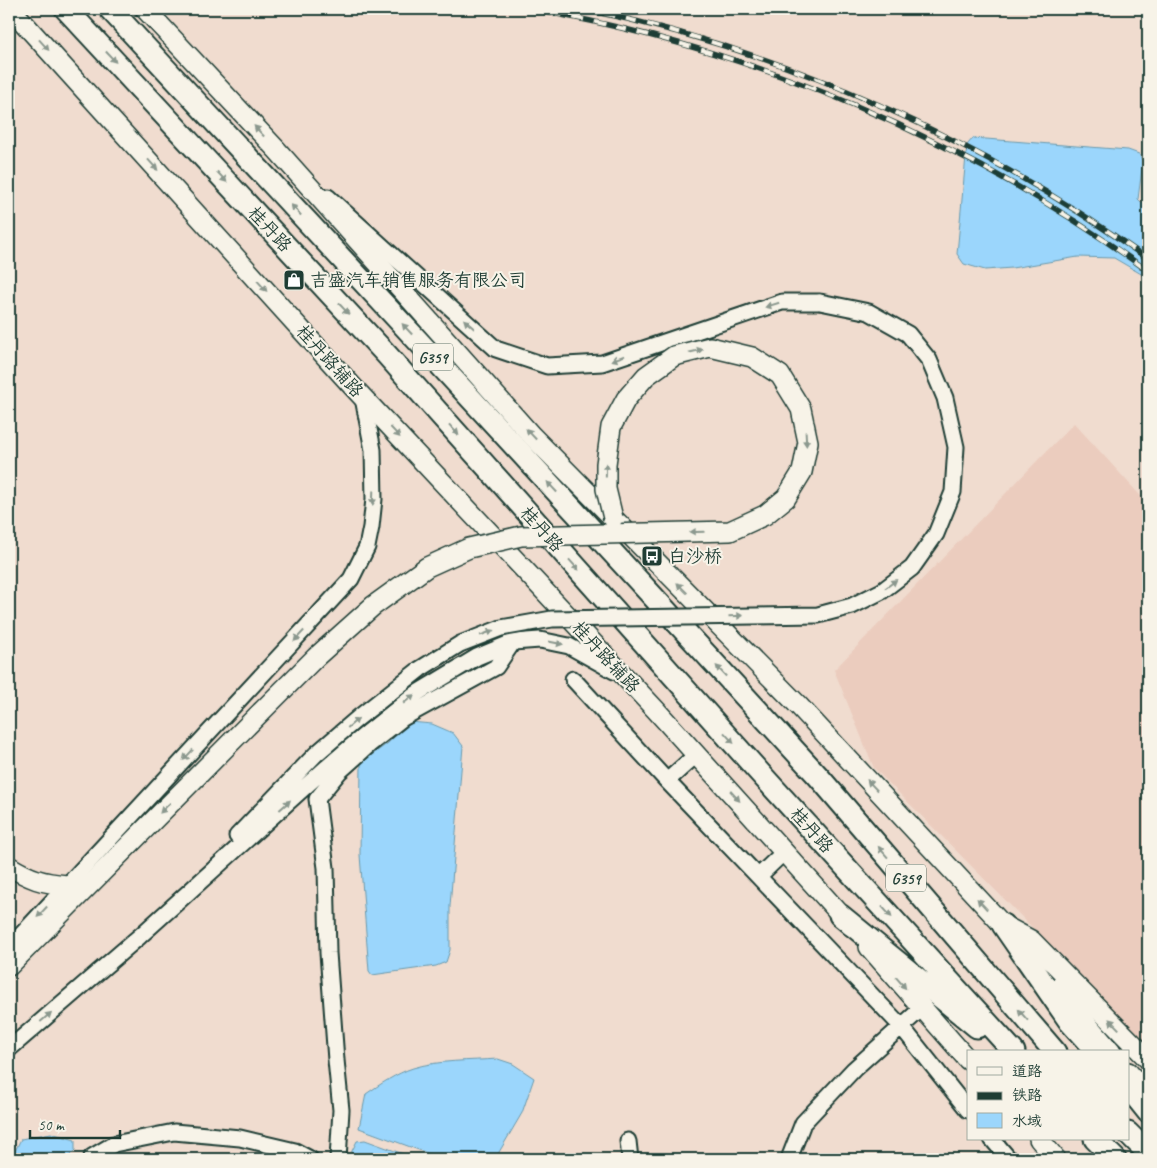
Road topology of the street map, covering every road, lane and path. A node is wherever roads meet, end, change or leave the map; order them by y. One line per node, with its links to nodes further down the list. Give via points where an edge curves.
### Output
1 (11, 9): 6 (main road, 桂丹路辅路, one-way to 6)
2 (66, 9): 26 (highway, 桂丹路 / G359, one-way to 26, via 387,355)
3 (110, 9): 27 (highway, 桂丹路 / G359, one-way to 3, via 818,776)
4 (145, 9): 5 (main road, one-way to 4)
5 (276, 149): 7 (main road, one-way to 5, via 532,436); 19 (street, one-way to 5, bridge, via 316,754 420,669 460,644 501,628 552,619 818,615 852,606 875,595 912,568 936,534 953,492 956,447 944,398 929,360 908,334 869,312 820,302 782,302 602,363 547,366 496,349)
6 (363, 398): 9 (main road, 桂丹路辅路, one-way to 9); 16 (street, one-way to 16, via 373,450 374,499 367,546 351,579)
7 (613, 518): 18 (main road, one-way to 7, via 778,685); 21 (main road, one-way to 21, bridge, via 606,489 611,427 626,399 646,376 674,356 710,347 752,357 780,375 801,409 808,442 802,472 786,498 765,515 730,531 521,536 469,548 427,567 373,606 316,657)
8 (513, 642): 9 (street, one-way to 9, via 540,640 569,646); 19 (street, one-way to 8, via 346,749 414,695 477,657); 45 (street, via 496,667 403,718 369,745 339,772 317,799 326,868 328,953 341,1110)
9 (624, 676): 11 (main road, 桂丹路辅路)
10 (573, 679): 12 (street)
11 (696, 754): 12 (street); 13 (main road, 桂丹路辅路, one-way to 13)
12 (667, 781): 15 (street)
13 (785, 851): 15 (street); 17 (main road, 桂丹路辅路)
14 (9, 866): 16 (main road, via 45,884)
15 (759, 876): 23 (street)
16 (67, 885): 20 (street, one-way to 20)
17 (840, 914): 22 (main road, 桂丹路辅路, one-way to 22); 25 (highway)
18 (1002, 925): 28 (highway, via 1070,1022); 29 (main road); 31 (main road, one-way to 18, via 1031,940)
19 (140, 936): 24 (street, one-way to 19)
20 (9, 948)
21 (9, 966)
22 (922, 1008): 23 (street); 30 (main road, 桂丹路辅路)
23 (901, 1026): 35 (street); 47 (street, via 802,1123)
24 (9, 1048)
25 (1004, 1050)
26 (1012, 1050)
27 (1053, 1050)
28 (1095, 1050)
29 (1109, 1050)
30 (967, 1059)
31 (1148, 1059)
32 (1130, 1074): 34 (main road)
33 (1130, 1090): 36 (highway)
34 (1148, 1095)
35 (967, 1109)
36 (1148, 1112)
37 (1130, 1135): 42 (highway)
38 (993, 1140): 48 (street)
39 (1040, 1140): 49 (main road)
40 (1096, 1140): 50 (highway)
41 (628, 1141): 46 (street)
42 (1148, 1154)
43 (92, 1159): 44 (street, via 114,1144 174,1132 240,1138 295,1151)
44 (310, 1159)
45 (338, 1159)
46 (630, 1159)
47 (789, 1159)
48 (1009, 1159)
49 (1056, 1159)
50 (1115, 1159)

